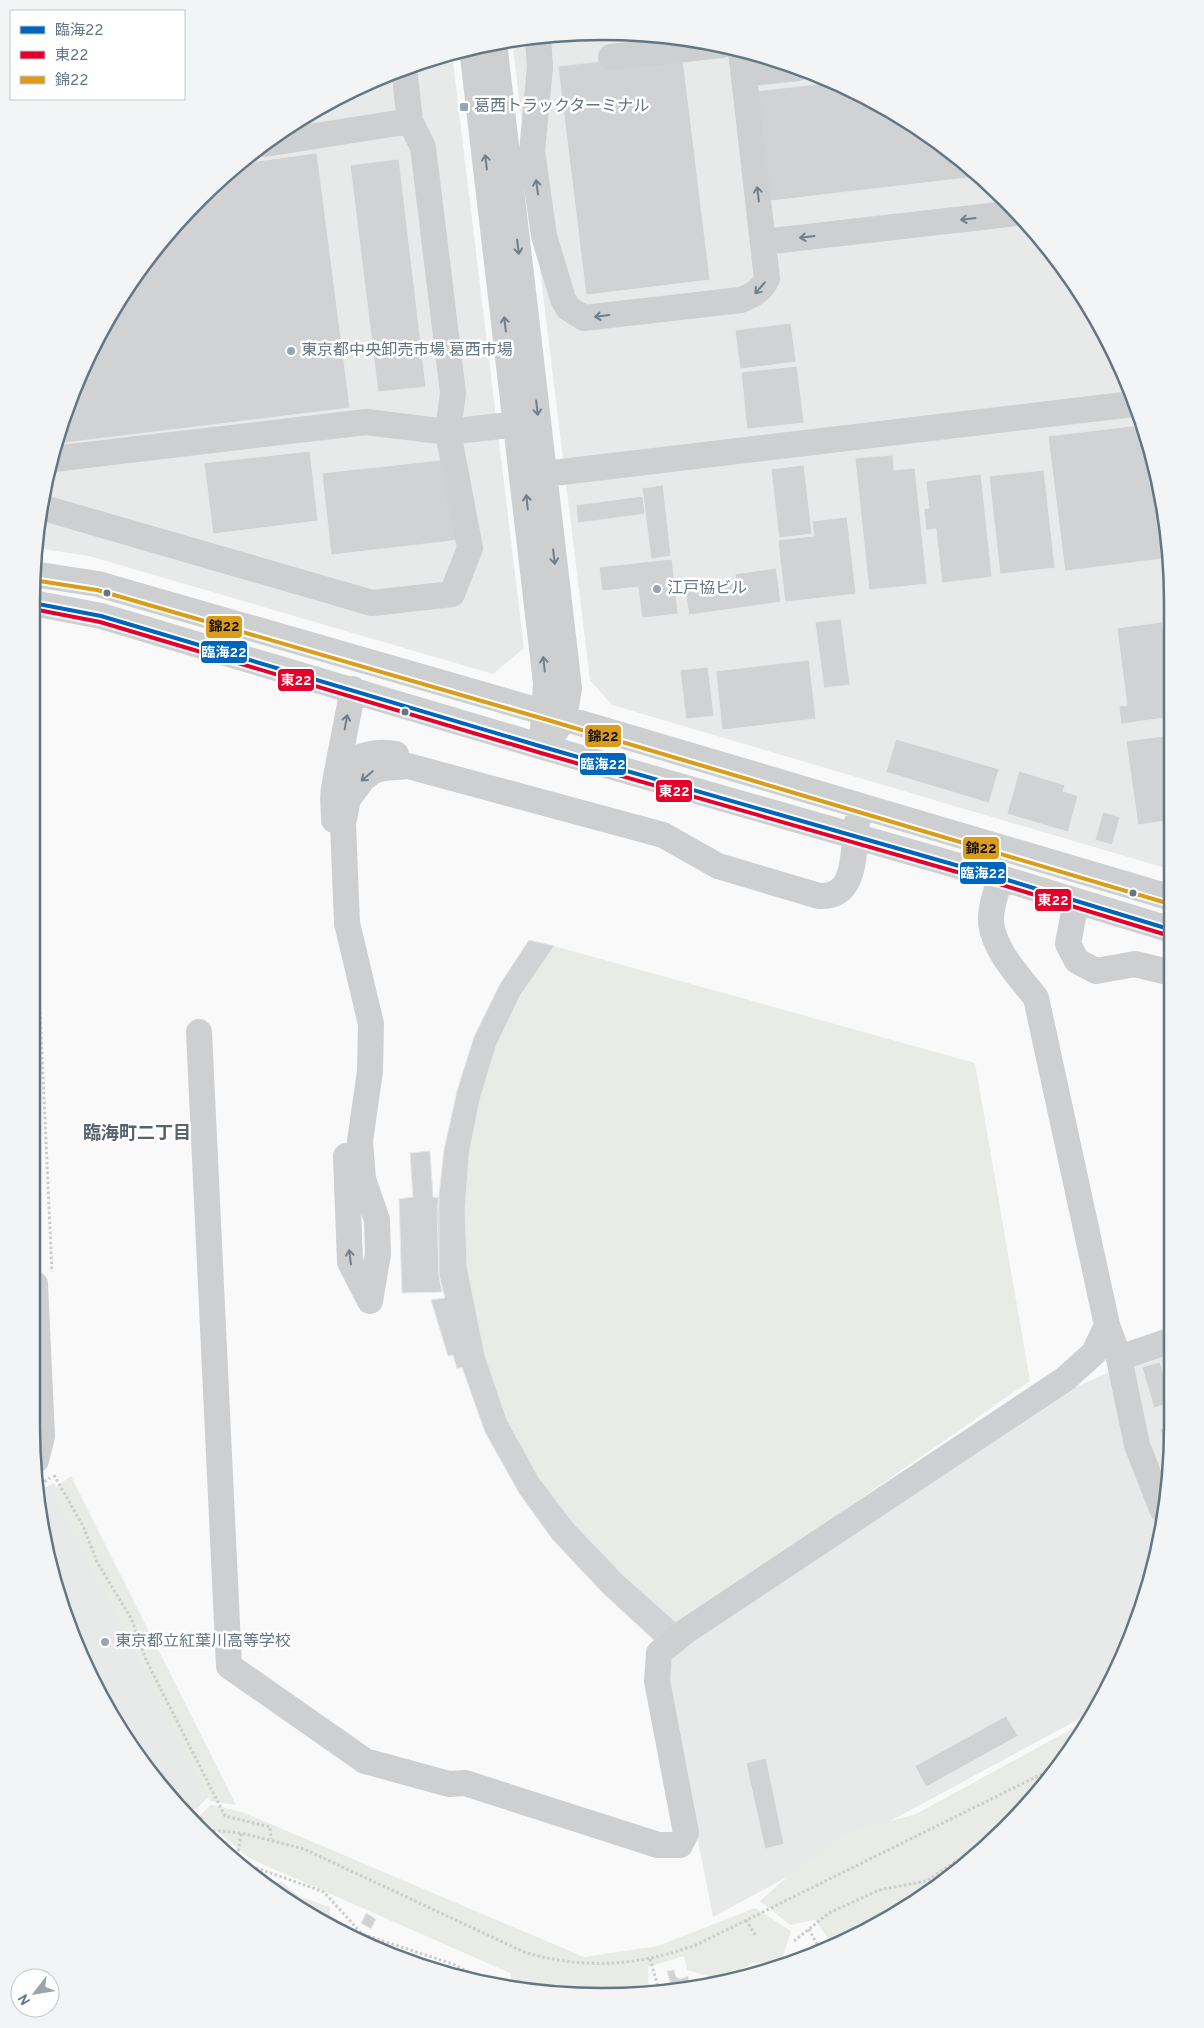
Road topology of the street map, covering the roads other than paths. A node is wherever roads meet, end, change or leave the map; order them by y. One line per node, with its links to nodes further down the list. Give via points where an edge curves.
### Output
1 (538, 44): 12 (street, one-way to 1, via 767,279 754,295 741,300 584,318 568,308 544,236 532,150 540,68)
2 (694, 48): 5 (street)
3 (495, 51): 17 (street, one-way to 17)
4 (473, 55): 14 (street, one-way to 4)
5 (611, 57)
6 (743, 63): 7 (street); 12 (street, one-way to 6)
7 (767, 65)
8 (405, 76): 9 (street)
9 (410, 120): 10 (street); 15 (street, via 423,147 453,393)
10 (281, 141)
11 (1008, 214): 12 (street, one-way to 12)
12 (764, 242)
13 (1128, 405): 17 (street)
14 (518, 424): 15 (street); 17 (street)
15 (448, 432): 16 (street, via 366,422); 18 (street, via 470,548 452,594 372,603)
16 (59, 458)
17 (534, 476): 22 (street, via 546,683)
18 (48, 509)
19 (41, 575): 22 (street, via 98,584)
20 (40, 604): 21 (street, via 101,616)
21 (353, 689): 23 (street); 24 (street, one-way to 21)
22 (554, 716): 23 (street); 25 (street)
23 (543, 747): 26 (street)
24 (334, 787): 26 (street, via 338,776 351,761 372,753 386,752 662,825 740,858 823,884 836,881); 26 (street, one-way to 24, via 855,857 845,885 833,895 819,896 718,866 663,834 408,766 373,771 363,779 348,799 343,824 347,923 371,1024 370,1071 360,1141 363,1179 377,1220 378,1254 370,1301 350,1262 346,1147 357,1077 358,1041 355,998 337,923)
25 (860, 806): 26 (street); 28 (street)
26 (854, 838): 27 (street)
27 (1001, 878): 29 (street); 34 (street, via 991,923 1003,956 1036,998)
28 (1164, 896)
29 (1076, 901): 30 (street); 31 (street, via 1068,944 1077,961 1096,971 1135,964)
30 (1164, 928)
31 (1164, 971)
32 (199, 1032): 34 (street, via 229,1666 365,1761 449,1784 465,1783 658,1845 680,1845 686,1833 657,1681 659,1653 686,1631 1065,1379 1094,1353)
33 (44, 1281): 37 (street, via 42,1436)
34 (1107, 1325): 36 (street)
35 (1164, 1343): 36 (street)
36 (1118, 1358): 38 (street, via 1137,1445)
37 (49, 1467)
38 (1159, 1501)

